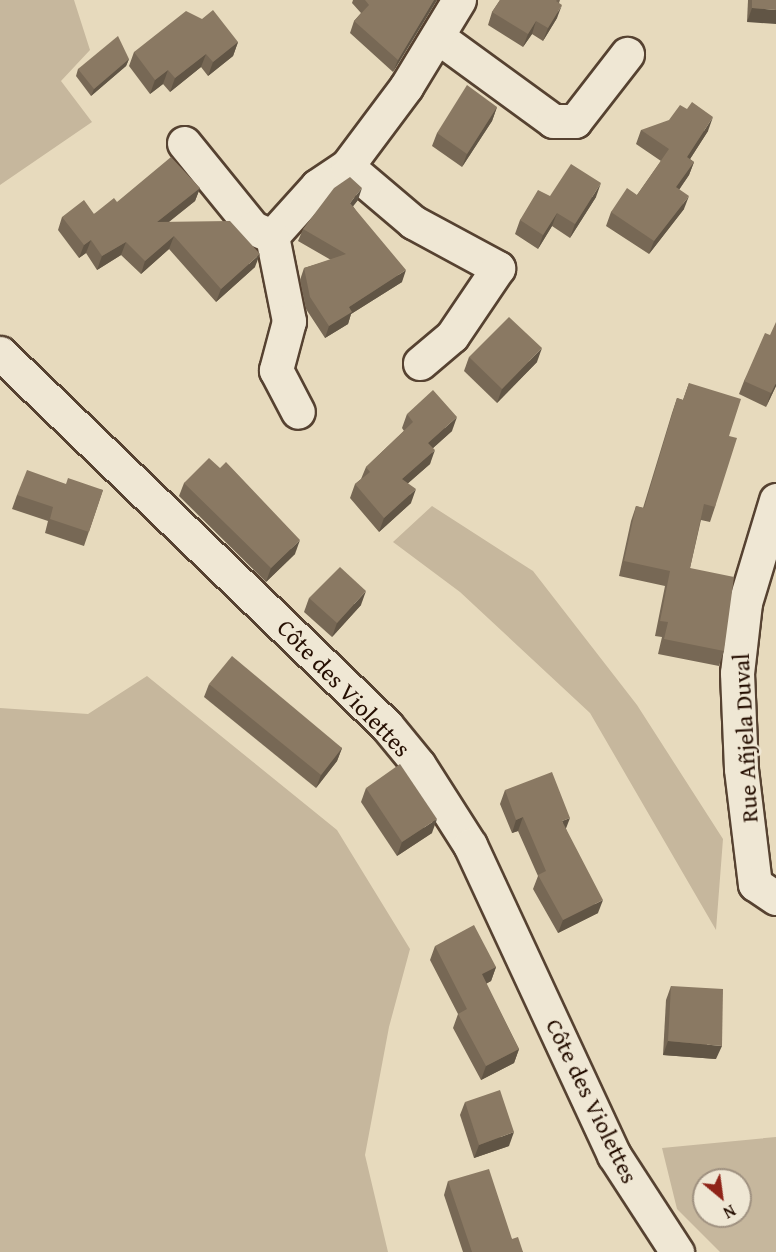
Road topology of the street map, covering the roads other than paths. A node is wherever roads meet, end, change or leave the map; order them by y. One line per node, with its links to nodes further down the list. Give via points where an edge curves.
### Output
1 (459, 0): 2 (street)
2 (438, 37): 3 (street, via 553,121 574,121); 5 (street)
3 (627, 54)
4 (184, 143): 6 (street, via 253,228)
5 (347, 166): 6 (street, via 316,186); 8 (street, via 413,222 498,268 452,336)
6 (272, 236): 9 (street, via 289,321 276,370)
7 (0, 353): 12 (street, Côte des Violettes, via 387,726 419,765 470,845 614,1155)
8 (420, 363)
9 (298, 412)
10 (776, 500): 11 (street, Rue Añjela Duval, via 745,603 737,673 741,769 755,884)
11 (776, 898)
12 (677, 1252)

